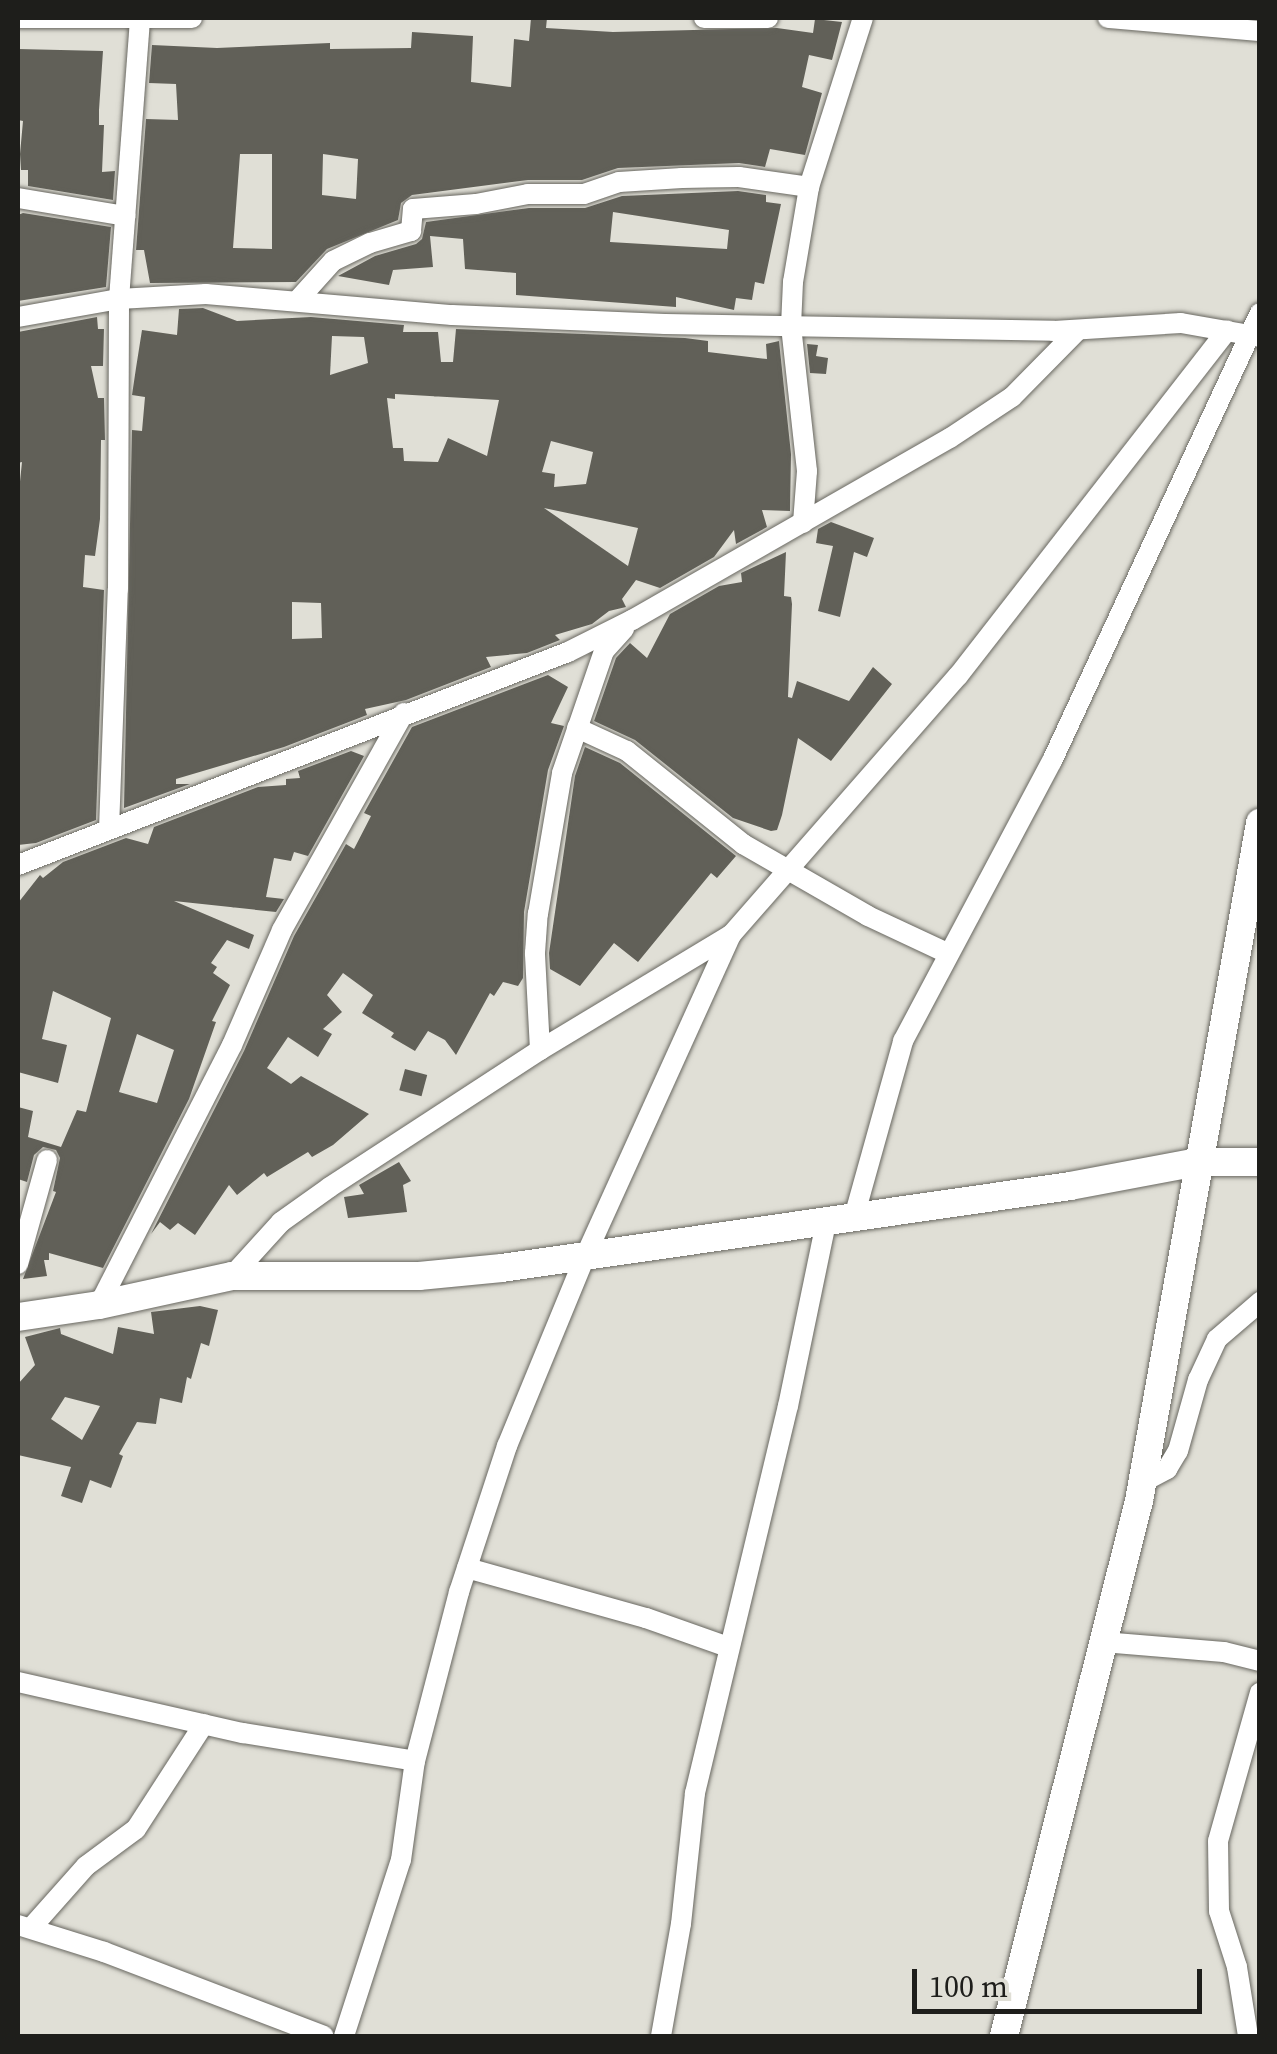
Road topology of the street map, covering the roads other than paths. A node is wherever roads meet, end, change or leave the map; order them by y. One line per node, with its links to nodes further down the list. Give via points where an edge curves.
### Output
1 (18, 18): 2 (street)
2 (104, 18): 3 (street)
3 (140, 18): 4 (street); 12 (street)
4 (192, 18)
5 (704, 18): 6 (street)
6 (768, 18)
7 (863, 18): 10 (street)
8 (1108, 18): 9 (street)
9 (1260, 31)
10 (809, 187): 14 (street, via 739,177 682,178 619,182 584,194 413,208 411,231 333,261); 17 (street)
11 (18, 198): 12 (street)
12 (126, 216): 13 (street)
13 (119, 299): 14 (street, via 206,294); 16 (street); 26 (street)
14 (297, 300): 17 (street, via 472,316)
15 (1260, 312): 20 (street)
16 (18, 318)
17 (791, 326): 18 (street); 21 (street, via 807,471)
18 (1078, 330): 19 (street, via 1182,324); 21 (street, via 1012,397)
19 (1227, 330): 20 (street); 28 (street, via 970,661)
20 (1255, 336): 30 (street, via 1052,761)
21 (803, 523): 22 (street)
22 (632, 620): 23 (street, via 568,652); 24 (street, via 604,651)
23 (404, 713): 26 (street); 41 (street, via 290,913 232,1045)
24 (577, 728): 28 (street, via 627,751); 31 (street, via 562,773 538,914)
25 (1260, 823): 33 (street)
26 (109, 829): 27 (street)
27 (18, 865)
28 (784, 868): 29 (street); 30 (street)
29 (731, 934): 31 (street); 37 (street)
30 (948, 953): 35 (street, via 903,1041)
31 (540, 1050): 39 (street, via 281,1222)
32 (47, 1160): 38 (street)
33 (1198, 1162): 34 (street); 35 (street); 43 (street)
34 (1260, 1162)
35 (854, 1218): 36 (street)
36 (826, 1222): 37 (street); 46 (street)
37 (584, 1258): 39 (street, via 418,1276); 44 (street)
38 (18, 1264)
39 (232, 1276): 41 (street)
40 (1260, 1302): 43 (street, via 1217,1339 1178,1452 1167,1469)
41 (99, 1305): 42 (street)
42 (18, 1316)
43 (1141, 1483): 45 (street)
44 (467, 1568): 46 (street); 51 (street)
45 (1103, 1642): 47 (street); 56 (street)
46 (728, 1647): 55 (street, via 695,1793)
47 (1260, 1660)
48 (18, 1682): 50 (street)
49 (1260, 1693): 57 (street, via 1218,1841 1218,1911 1237,1966)
50 (204, 1724): 51 (street); 52 (street, via 136,1829)
51 (415, 1760): 54 (street, via 401,1860)
52 (24, 1926): 53 (street)
53 (324, 2036)
54 (344, 2036)
55 (662, 2036)
56 (1004, 2036)
57 (1248, 2036)

